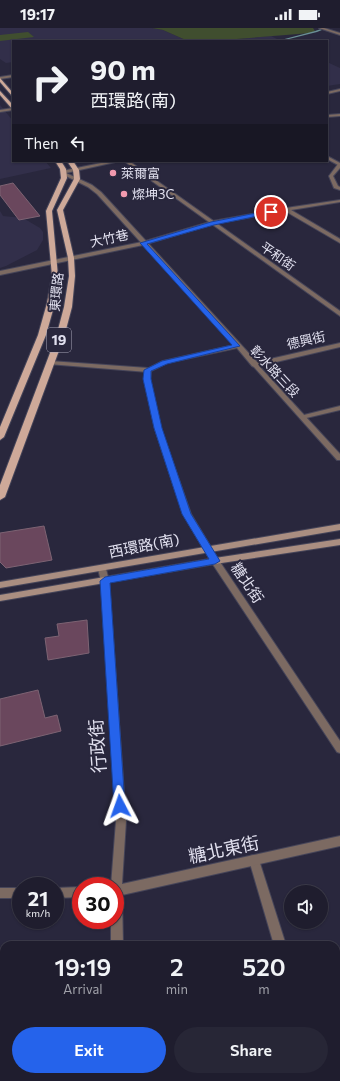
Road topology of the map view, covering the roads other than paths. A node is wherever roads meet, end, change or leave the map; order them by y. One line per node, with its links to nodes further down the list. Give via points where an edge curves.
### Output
1 (321, 28): 2 (street)
2 (340, 34)
3 (12, 76): 4 (street)
4 (0, 79): 8 (main road)
5 (340, 90): 7 (street)
6 (0, 92): 9 (main road)
7 (328, 93)
8 (12, 95)
9 (12, 107)
10 (12, 108): 11 (street)
11 (0, 111)
12 (340, 115): 13 (street)
13 (328, 116)
14 (328, 158): 19 (street)
15 (58, 162): 21 (main road)
16 (71, 162): 20 (main road)
17 (113, 162): 20 (street)
18 (127, 162): 26 (street, 平和街)
19 (340, 165): 23 (street, via 331,176 336,187)
20 (76, 169): 21 (street); 22 (main road)
21 (64, 173): 22 (street, 彰水路三段); 30 (main road, 東環路 / 19, via 48,211)
22 (77, 178): 28 (street, 彰水路三段, via 99,193); 29 (main road, 東環路 / 19, via 60,210)
23 (340, 189)
24 (340, 201): 25 (street, 大竹巷)
25 (286, 209): 26 (street, 大竹巷); 27 (street)
26 (213, 223): 28 (street, 大竹巷); 33 (street, 平和街)
27 (340, 241)
28 (143, 243): 29 (street, 大竹巷); 36 (street, 彰水路三段)
29 (71, 258): 30 (street, 大竹巷); 37 (main road, 東環路 / 19, via 72,276 68,307)
30 (53, 263): 31 (street, 大竹巷); 42 (main road, 東環路 / 19, via 55,276 51,303 42,335)
31 (0, 273)
32 (340, 307): 33 (street)
33 (333, 309): 34 (street, 平和街)
34 (340, 314)
35 (340, 345): 38 (street, 德興街)
36 (237, 346): 38 (street, 彰水路三段); 39 (street, via 165,362)
37 (50, 363): 39 (street); 44 (main road, 東環路 / 19)
38 (254, 365): 41 (street, 彰水路三段)
39 (148, 370): 47 (street, 糖北街, via 147,379 160,436 187,514)
40 (340, 408): 41 (street)
41 (302, 417): 43 (street, 彰水路三段)
42 (0, 437)
43 (340, 458)
44 (0, 497)
45 (340, 527): 47 (main road, 西環路(南))
46 (340, 542): 48 (main road, 西環路(南))
47 (208, 548): 48 (street, 糖北街); 49 (main road, 西環路(南))
48 (215, 561): 50 (main road, 西環路(南)); 53 (street, 糖北街)
49 (102, 569): 50 (street, 行政街); 51 (main road, 西環路(南))
50 (105, 581): 52 (main road, 西環路(南)); 56 (street, 行政街, via 121,821)
51 (0, 585)
52 (0, 598)
53 (340, 749)
54 (340, 841): 55 (street, 糖北東街)
55 (254, 860): 57 (street, 糖北東街); 62 (street)
56 (117, 877)
57 (124, 889)
58 (0, 893): 59 (street)
59 (12, 893)
60 (117, 929): 61 (street, 行政街)
61 (117, 941)
62 (279, 941)

